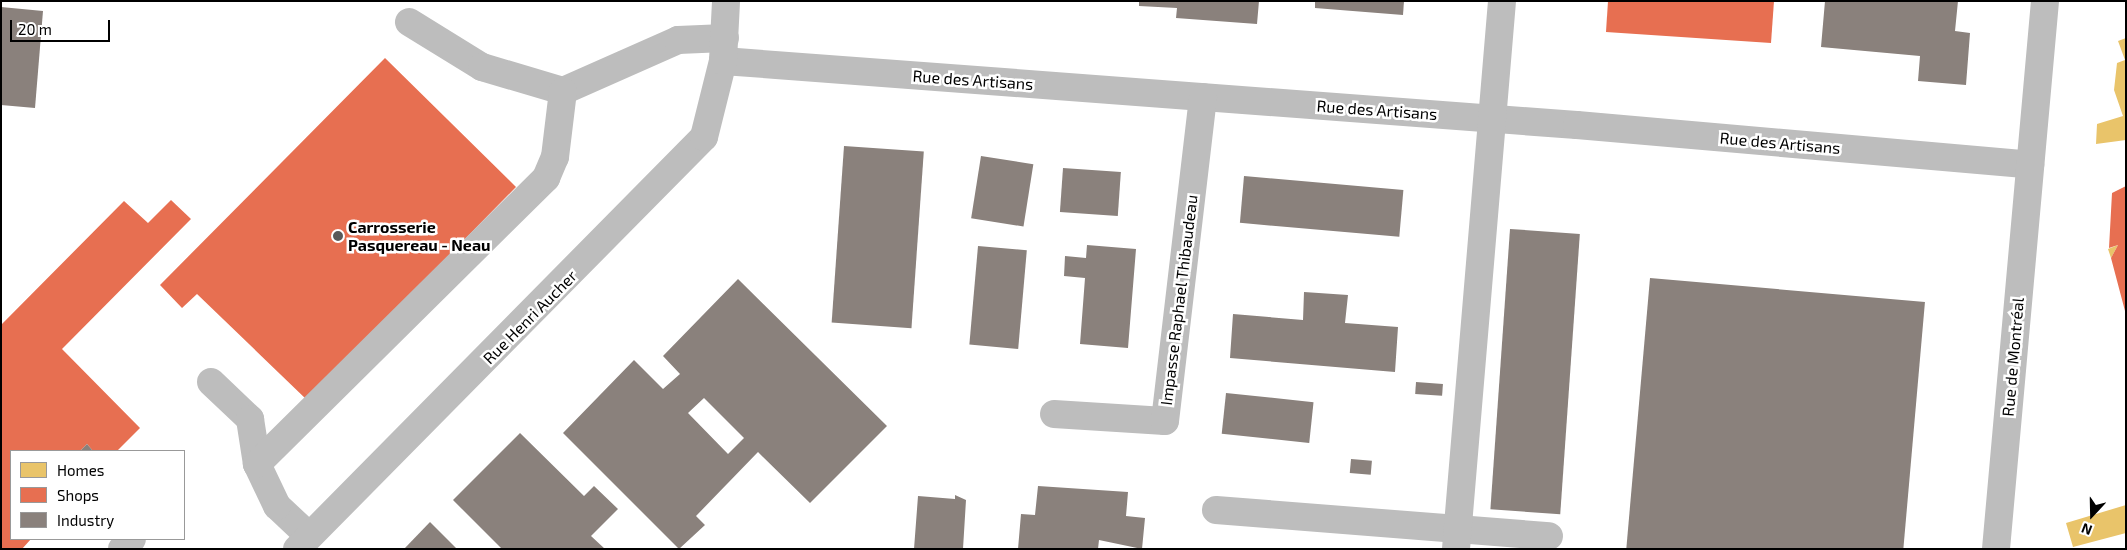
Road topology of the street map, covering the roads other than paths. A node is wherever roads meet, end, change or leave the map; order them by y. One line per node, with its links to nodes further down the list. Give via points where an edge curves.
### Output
1 (726, 1): 5 (street, Rue Henri Aucher)
2 (1502, 1): 8 (street)
3 (2045, 1): 9 (street, Rue de Montréal)
4 (410, 22): 6 (street, via 482,67)
5 (724, 50): 6 (street, Rue des Artisans, via 678,40); 7 (street, Rue des Artisans); 17 (street, Rue Henri Aucher, via 704,137)
6 (563, 91): 12 (street, via 555,157 546,178)
7 (1203, 97): 8 (street, Rue des Artisans); 11 (street, Impasse Raphael Thibaudeau, via 1166,421)
8 (1492, 119): 9 (street, Rue des Artisans); 15 (street)
9 (2030, 165): 19 (street, Rue de Montréal)
10 (212, 382): 12 (street, via 250,419)
11 (1054, 414)
12 (257, 464): 17 (street, via 277,506)
13 (1216, 510): 15 (street)
14 (1548, 536): 15 (street)
15 (1457, 539)
16 (131, 540): 18 (street)
17 (303, 542)
18 (122, 549)
19 (1996, 549)

